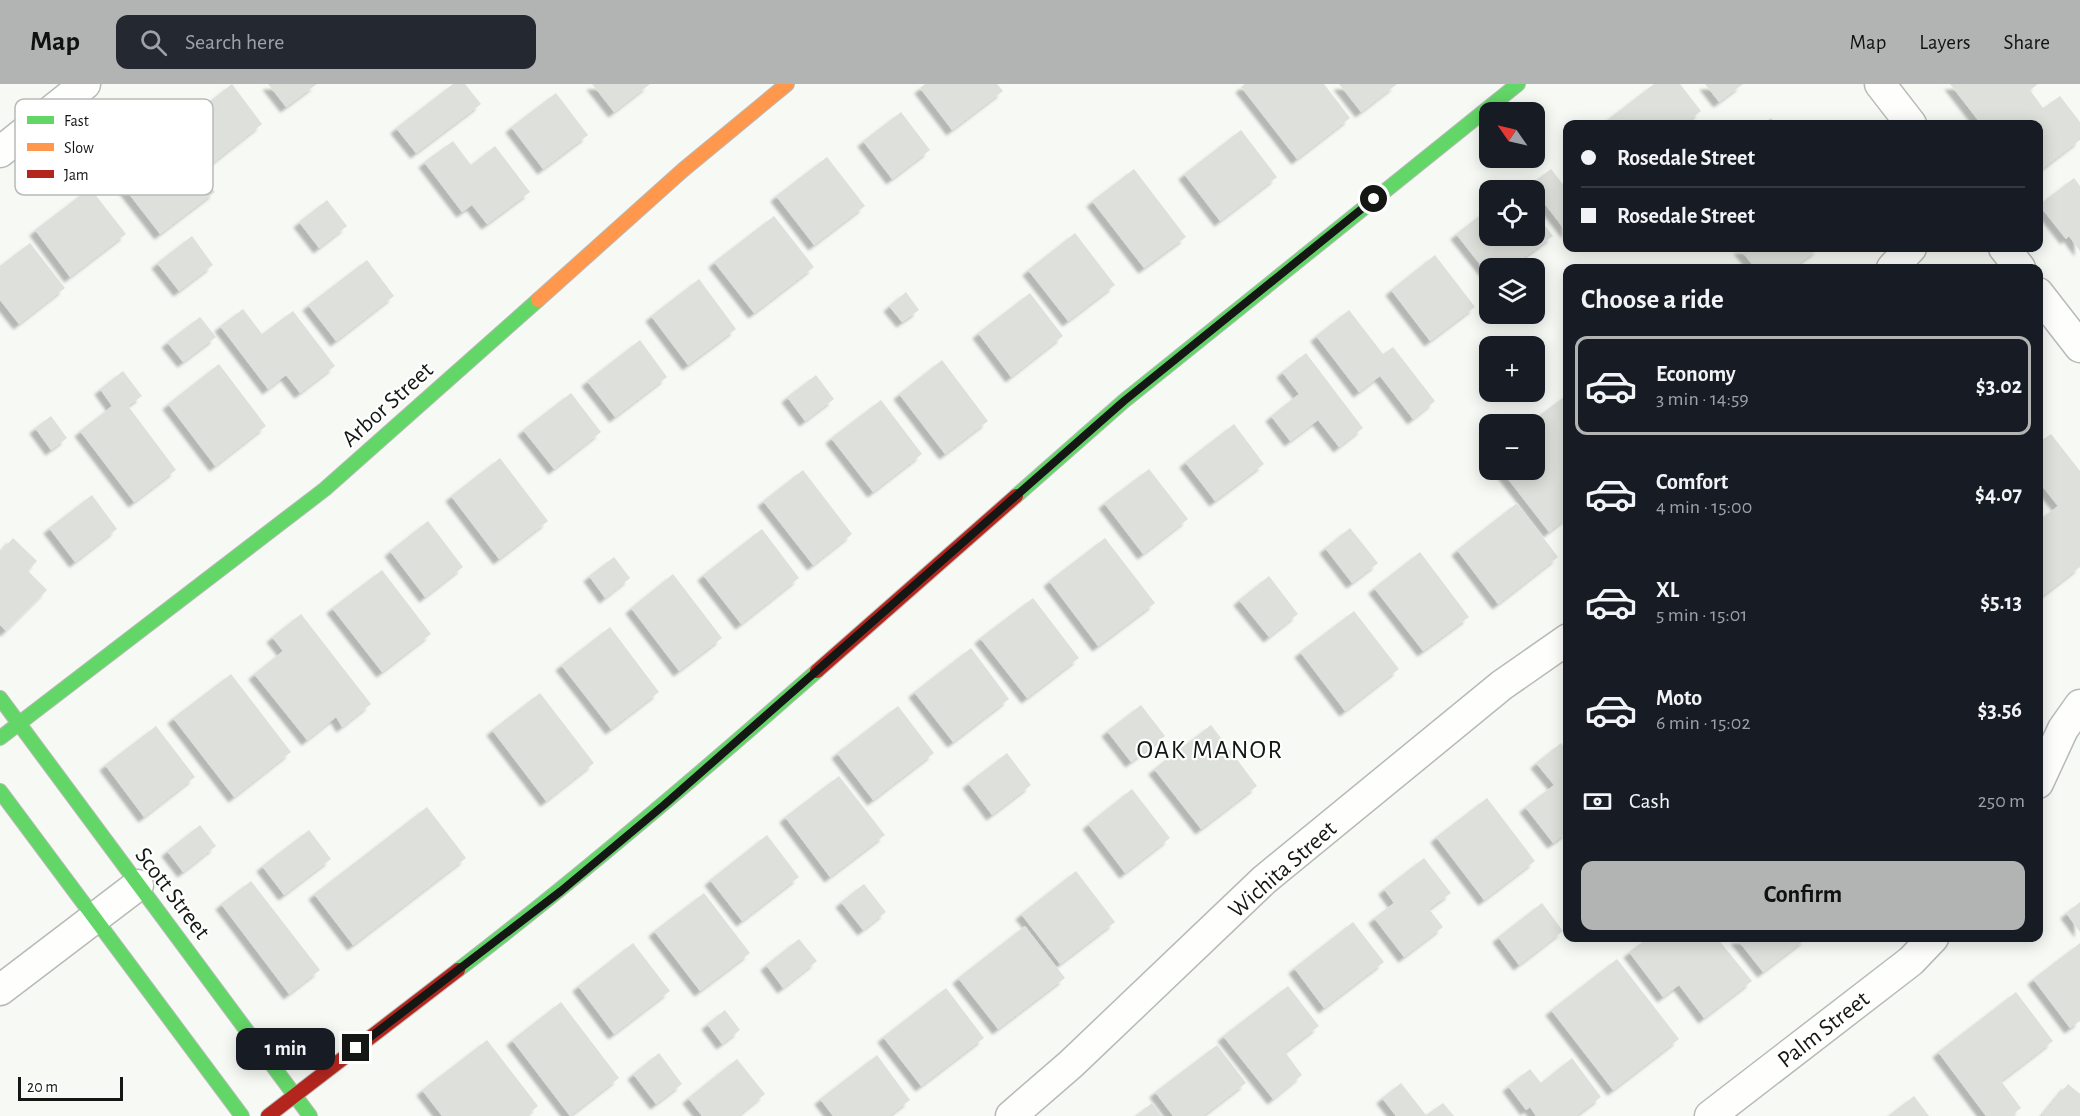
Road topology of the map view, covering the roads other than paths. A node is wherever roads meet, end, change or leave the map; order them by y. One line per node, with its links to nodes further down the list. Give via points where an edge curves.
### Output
1 (85, 84): 5 (street)
2 (787, 84): 18 (street, Arbor Street, via 683,170 325,489)
3 (1518, 84): 26 (street, via 1124,401 578,877)
4 (1880, 84): 6 (street)
5 (66, 99)
6 (1908, 120)
7 (15, 140): 8 (street)
8 (0, 152)
9 (1907, 252): 11 (street)
10 (2007, 252): 12 (street)
11 (1896, 264)
12 (2017, 264)
13 (2043, 299): 14 (street)
14 (2080, 347)
15 (1563, 643): 30 (street, Wichita Street, via 1502,686 1264,880)
16 (0, 698): 18 (street, Scott Street)
17 (2080, 705): 20 (street, via 2063,729)
18 (19, 723): 19 (street, Arbor Street); 22 (street, Scott Street)
19 (0, 738)
20 (2043, 772)
21 (0, 791): 23 (street)
22 (138, 885): 23 (street); 26 (street, Scott Street)
23 (94, 920): 25 (street); 27 (street)
24 (1929, 942): 31 (street, Palm Street, via 1911,961)
25 (0, 990)
26 (294, 1095): 28 (street); 29 (street, Scott Street)
27 (242, 1116)
28 (267, 1116)
29 (310, 1116)
30 (1011, 1116)
31 (1710, 1116)

